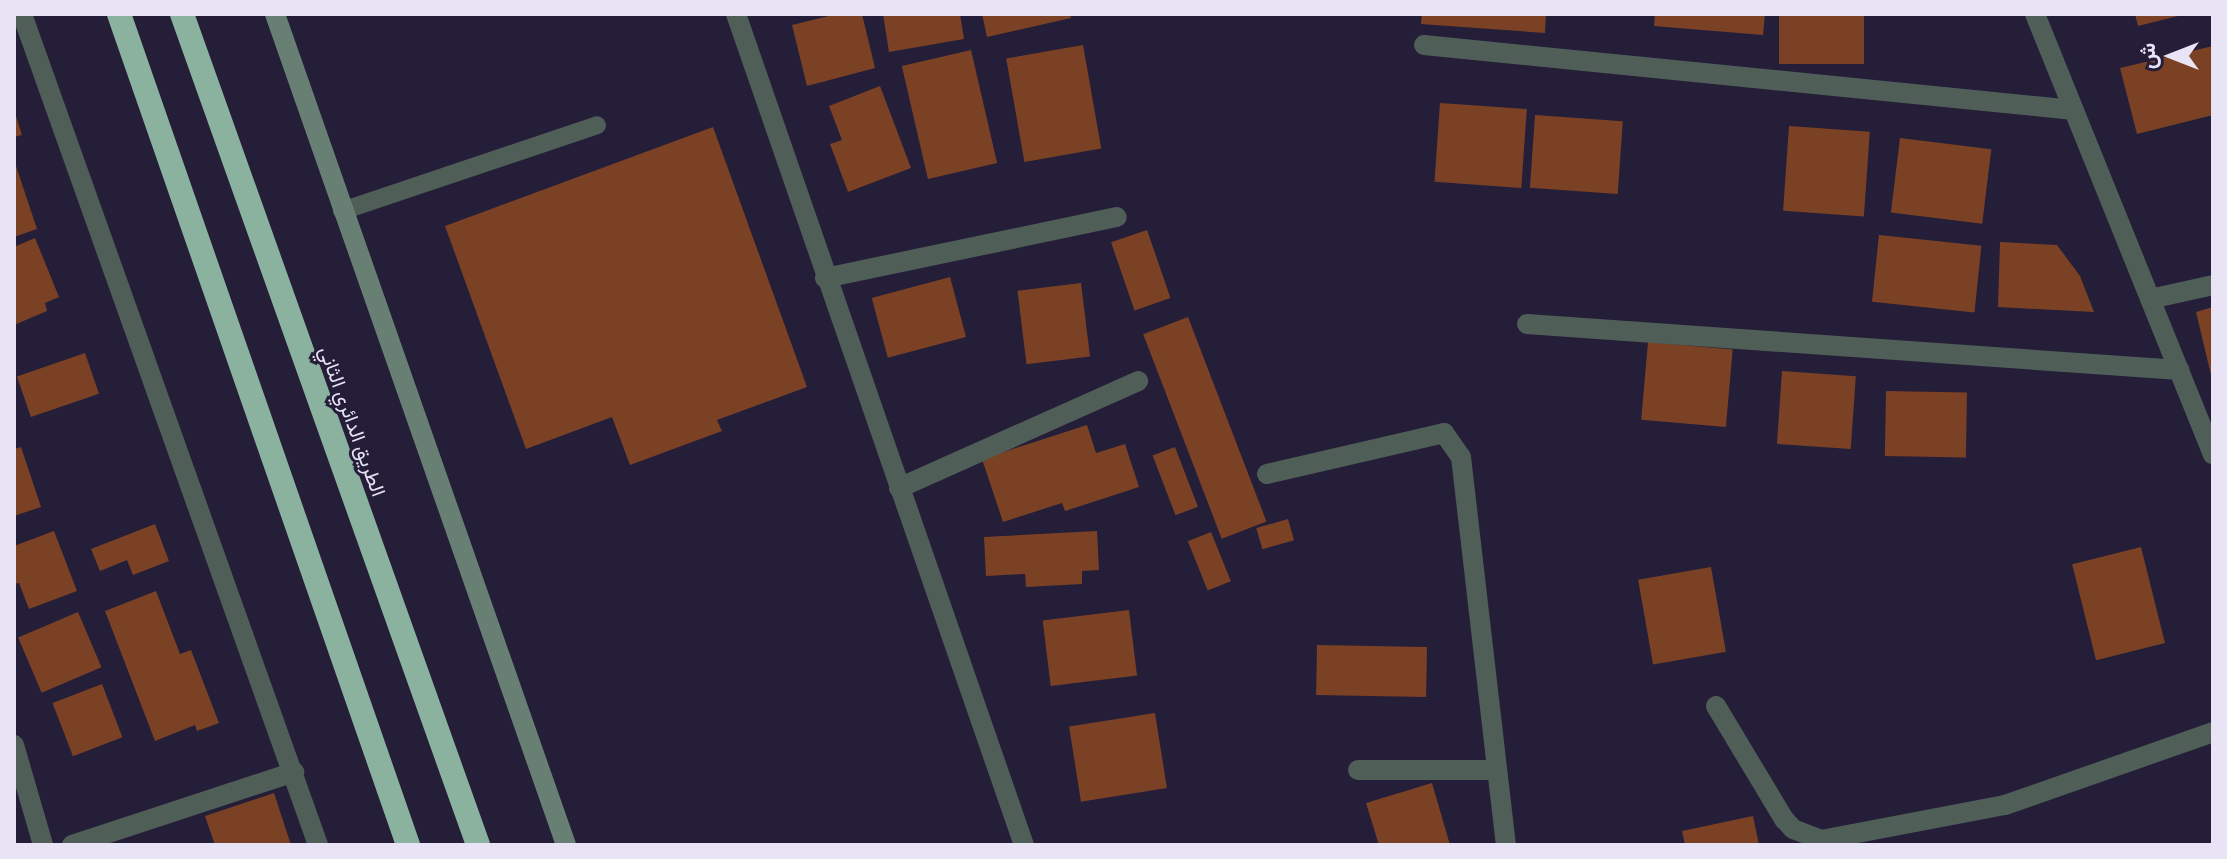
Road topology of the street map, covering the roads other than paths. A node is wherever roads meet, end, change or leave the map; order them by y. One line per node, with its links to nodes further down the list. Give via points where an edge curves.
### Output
1 (22, 14): 26 (street)
2 (119, 14): 30 (highway)
3 (182, 14): 31 (highway, الطريق الدائري الثاني)
4 (275, 14): 10 (street)
5 (736, 14): 12 (street)
6 (2035, 14): 8 (street)
7 (1424, 45): 8 (street)
8 (2074, 110): 14 (street)
9 (597, 125): 10 (lane)
10 (342, 211): 32 (street)
11 (1117, 217): 12 (street)
12 (825, 278): 20 (street)
13 (2213, 285): 14 (street)
14 (2150, 299): 16 (street)
15 (1527, 324): 16 (street)
16 (2179, 370): 18 (street)
17 (1138, 381): 20 (street)
18 (2213, 454)
19 (1267, 474): 25 (street, via 1444,433 1461,457)
20 (899, 488): 33 (street)
21 (1716, 706): 22 (street, via 1784,819 1793,829 1821,840 2005,805)
22 (2213, 732)
23 (14, 745): 27 (street)
24 (1358, 770): 25 (street)
25 (1495, 770): 34 (street)
26 (294, 772): 28 (street); 29 (street)
27 (43, 845)
28 (72, 845)
29 (318, 845)
30 (408, 845)
31 (478, 845)
32 (566, 845)
33 (1024, 845)
34 (1506, 845)

